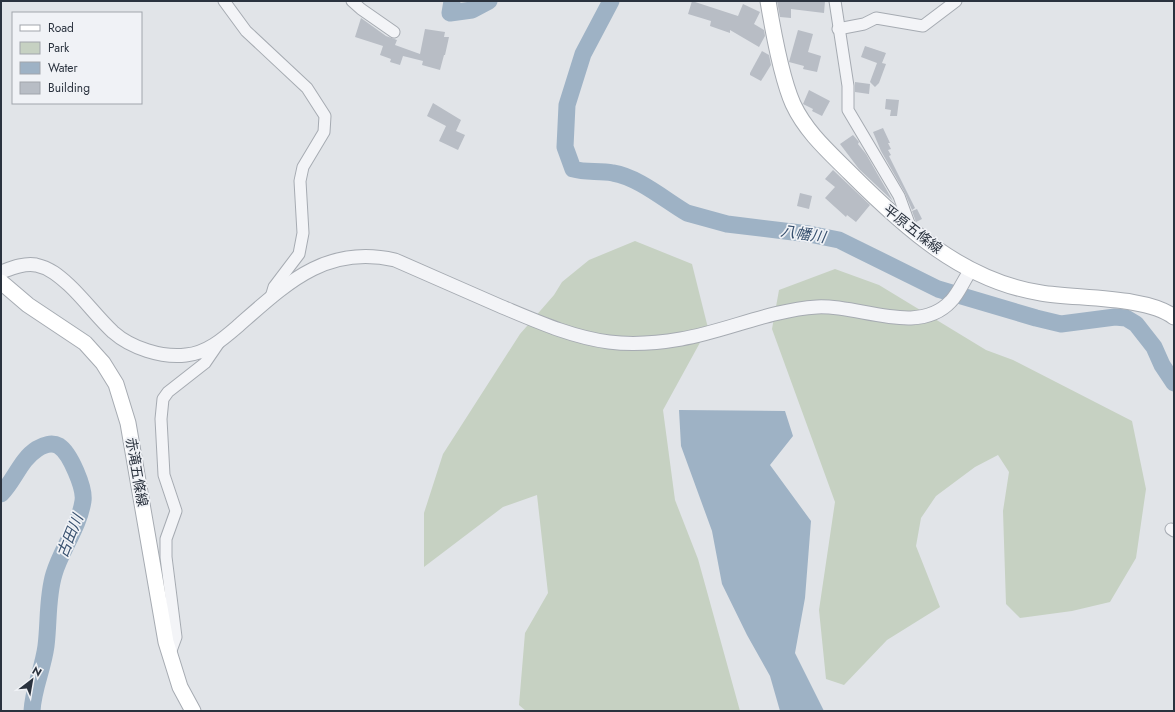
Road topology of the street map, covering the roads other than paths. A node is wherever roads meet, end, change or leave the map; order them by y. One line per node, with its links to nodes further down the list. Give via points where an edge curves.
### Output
1 (224, 1): 12 (street, via 246,31 307,88 325,116 324,132 303,167 300,181 303,233 299,254 274,287)
2 (352, 1): 7 (street)
3 (768, 1): 8 (main road, 平原五條線, via 787,88 809,132)
4 (835, 1): 6 (street)
5 (956, 1): 6 (street, via 923,26 876,18 864,24)
6 (838, 29): 8 (street, via 848,86 848,110 899,196)
7 (394, 32)
8 (912, 232): 9 (main road, 平原五條線)
9 (971, 270): 12 (street, via 951,301 936,313 917,318 896,318 818,306 792,310 682,339 639,343 610,343 548,327 395,260 382,257 357,256 324,263 304,272); 13 (main road, 平原五條線, via 1018,288 1144,305 1157,308)
10 (1, 272): 14 (street, via 28,265 51,270 84,299 113,332 148,351 171,356 187,355 204,351)
11 (1, 282): 15 (main road, 赤滝五條線, via 28,305 85,343 103,363 116,384 128,423)
12 (271, 297): 14 (street)
13 (1174, 317)
14 (220, 341): 15 (street, via 205,363 168,392 163,399 160,419 164,475 176,511 166,539 176,637)
15 (170, 656): 16 (main road, 赤滝五條線, via 180,687)
16 (193, 711)

